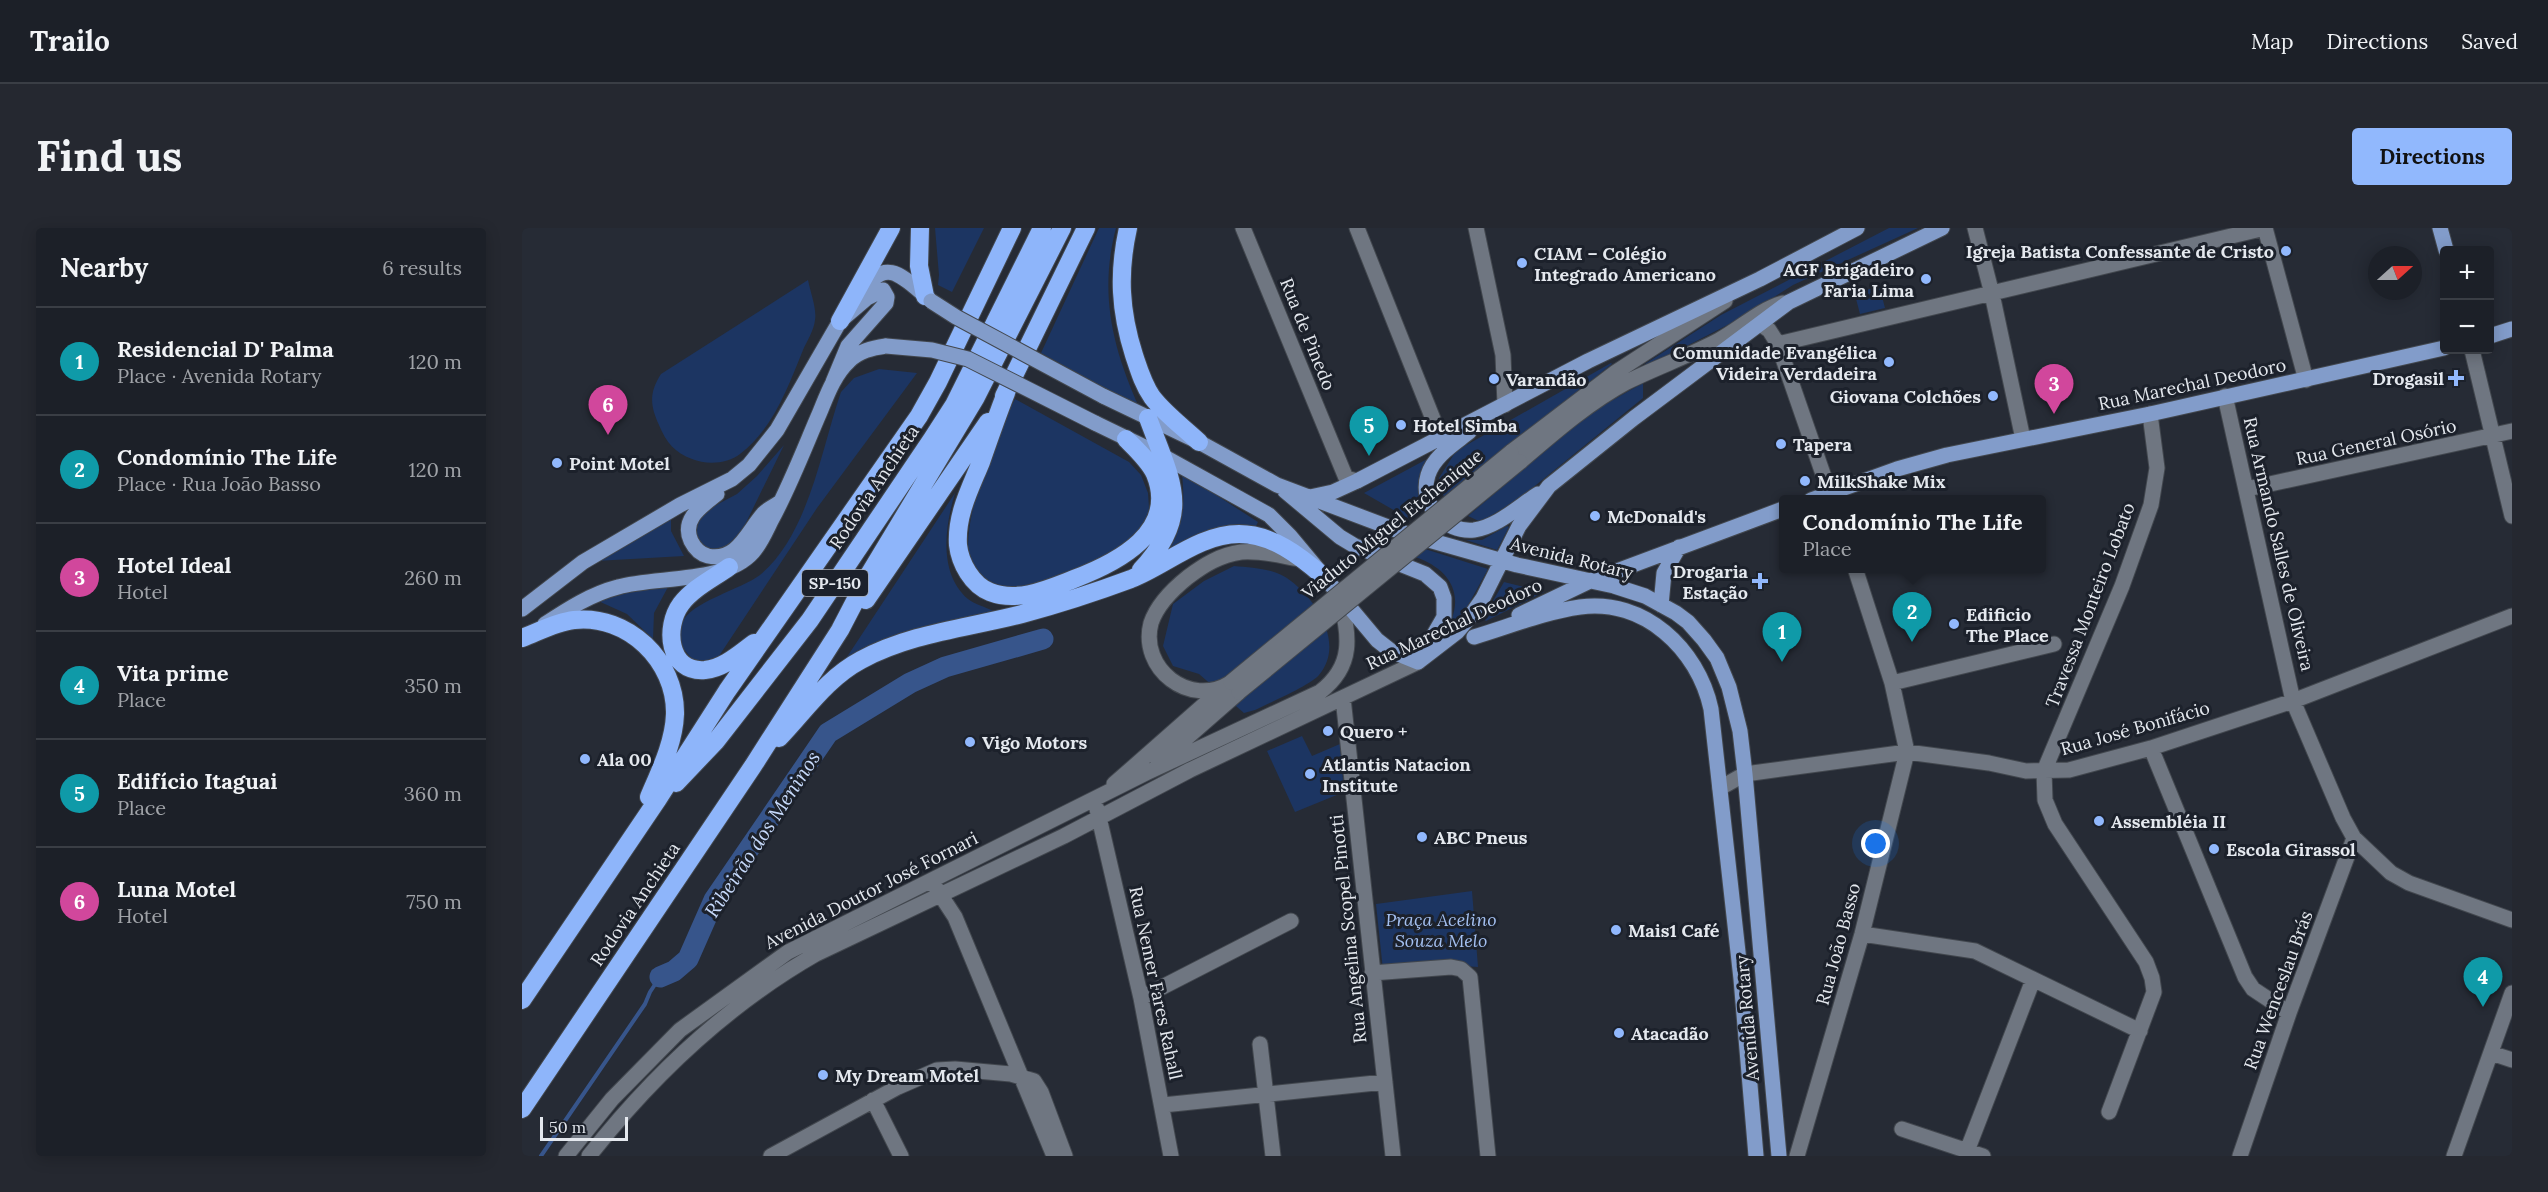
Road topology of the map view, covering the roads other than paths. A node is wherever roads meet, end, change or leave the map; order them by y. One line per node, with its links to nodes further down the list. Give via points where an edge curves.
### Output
1 (891, 228): 22 (highway)
2 (920, 228): 19 (highway, via 918,252)
3 (1012, 228): 68 (highway, Rodovia Anchieta / SP-150, via 919,416)
4 (1042, 228): 84 (highway, Rodovia Anchieta / SP-150, via 954,405 926,448 810,620 762,683 689,771)
5 (1062, 228): 67 (highway, Rodovia Anchieta / SP-150, via 976,398 867,578)
6 (1086, 228): 31 (highway, Rodovia Anchieta / SP-150)
7 (1128, 228): 41 (highway, via 1121,269 1121,307 1141,378 1154,399)
8 (1243, 228): 45 (street, Rua de Pinedo, via 1346,478)
9 (1357, 228): 39 (street)
10 (1476, 228): 33 (street, via 1503,355)
11 (1857, 228): 17 (main road)
12 (1942, 228): 20 (main road)
13 (2265, 228): 18 (street); 29 (street)
14 (2440, 228): 16 (main road)
15 (1975, 229): 18 (street)
16 (2445, 246)
17 (1760, 279): 33 (main road); 43 (street, Viaduto Miguel Etchenique, via 1616,372)
18 (1992, 294): 26 (street); 40 (street)
19 (928, 298): 21 (main road, Avenida Rotary, via 888,271 871,279); 35 (main road, Avenida Rotary, bridge, via 956,317)
20 (1789, 302): 23 (main road); 43 (street, Viaduto Miguel Etchenique, via 1762,312 1718,341 1627,382)
21 (855, 308): 22 (main road); 30 (main road, via 878,291 886,293 886,303 848,346)
22 (840, 321): 44 (main road, via 777,430 749,465)
23 (1759, 323): 26 (street); 47 (main road)
24 (2512, 329): 25 (main road)
25 (2494, 335)
26 (1778, 344): 49 (street)
27 (2440, 349): 29 (main road, Rua Marechal Deodoro)
28 (2473, 354): 37 (street)
29 (2306, 380): 32 (main road, Rua Marechal Deodoro)
30 (833, 382): 38 (main road, bridge, via 851,359 865,350 886,346 932,350 960,356); 52 (main road)
31 (1006, 393): 38 (highway, via 959,523 961,558 973,580 988,592 1014,596 1039,592 1098,570 1140,542 1154,522 1159,490 1150,466); 67 (highway, Rodovia Anchieta / SP-150, via 875,589)
32 (2226, 396): 34 (main road, Rua Marechal Deodoro); 48 (street, Rua Armando Salles de Oliveira)
33 (1505, 405): 39 (main road); 47 (main road, via 1436,461 1426,487 1430,506 1448,524 1474,530 1490,525)
34 (2151, 414): 40 (main road, Rua Marechal Deodoro); 80 (street, Travessa Monteiro Lobato, via 2157,468 2151,505 2122,586)
35 (1148, 418): 41 (main road, Avenida Rotary); 42 (highway)
36 (2512, 431): 37 (street, Rua General Osório)
37 (2492, 437): 48 (street, Rua General Osório); 54 (street)
38 (1126, 439): 42 (main road)
39 (1442, 439): 45 (main road)
40 (2023, 439): 50 (main road, Rua Marechal Deodoro, via 1897,469)
41 (1198, 442): 46 (main road, Avenida Rotary)
42 (1161, 455): 60 (main road, via 1269,515); 61 (highway, via 1171,477 1172,523 1164,540)
43 (1516, 457): 74 (street, Viaduto Miguel Etchenique, bridge)
44 (732, 479): 52 (main road, via 689,522 692,542 702,554 716,556 734,550 765,512); 65 (main road, via 582,562)
45 (1356, 481): 51 (main road)
46 (1277, 485): 51 (main road, Avenida Rotary); 72 (main road, via 1340,537 1425,574 1440,587 1444,617)
47 (1549, 486): 57 (main road, via 1519,526)
48 (2247, 489): 76 (street, Rua Armando Salles de Oliveira)
49 (1831, 495)
50 (1833, 495)
51 (1310, 497): 57 (main road, Avenida Rotary, via 1404,533)
52 (781, 502): 58 (main road, via 753,552)
53 (1779, 510): 55 (main road, Rua Marechal Deodoro)
54 (2512, 516)
55 (1679, 547): 62 (main road, Rua Marechal Deodoro); 64 (main road, via 1664,573)
56 (1305, 560): 60 (highway); 61 (highway, via 1274,542 1231,534 1200,543); 74 (street, via 1243,552 1220,557 1183,581 1159,607 1152,621 1150,645 1169,679 1196,692)
57 (1501, 561): 62 (main road, Avenida Rotary); 72 (main road, via 1469,618)
58 (729, 567): 68 (highway, via 679,607 670,640 675,651 689,667 708,669 728,662); 70 (main road, via 607,590)
59 (1857, 573): 73 (street, Rua João Basso)
60 (1323, 576): 63 (main road)
61 (1134, 578): 79 (highway, via 1022,614 944,630 862,659 828,683)
62 (1590, 580): 64 (main road, Avenida Rotary, via 1645,596); 69 (main road, Rua Marechal Deodoro)
63 (1339, 594): 72 (main road, via 1377,640 1391,651); 81 (street, Avenida Doutor José Fornari, via 1348,646 1329,685)
64 (1661, 605): 82 (main road, Avenida Rotary, via 1688,622 1717,658 1740,731)
65 (522, 609)
66 (2512, 616): 76 (street, Rua José Bonifácio)
67 (840, 630): 79 (highway, Rodovia Anchieta / SP-150)
68 (765, 635): 84 (highway, Rodovia Anchieta / SP-150)
69 (1474, 637): 72 (main road, Rua Marechal Deodoro); 83 (main road, Avenida Rotary, via 1580,607 1620,609 1652,622 1688,654 1705,690 1711,708)
70 (522, 638): 87 (highway, via 567,621 590,620 633,636 659,661 673,694 673,728)
71 (2054, 644): 73 (street)
72 (1419, 662): 75 (street, Rua Marechal Deodoro)
73 (1892, 683): 78 (street, Rua João Basso)
74 (1234, 685): 81 (street, Viaduto Miguel Etchenique); 85 (street, Viaduto Miguel Etchenique)
75 (1343, 698): 86 (street, Avenida Doutor José Fornari); 94 (street, Rua Angelina Scopel Pinotti)
76 (2294, 701): 77 (street, Rua José Bonifácio); 88 (street, Rua Armando Salles de Oliveira, via 2336,804)
77 (2151, 748): 80 (street, Rua José Bonifácio, via 2069,770); 99 (street, via 2245,977 2253,989)
78 (1907, 752): 80 (street, Rua José Bonifácio); 82 (street, Rua José Bonifácio); 93 (street, Rua João Basso)
79 (753, 766): 111 (highway, Rodovia Anchieta / SP-150)
80 (2044, 771): 100 (street, via 2045,800 2055,824 2146,962 2152,978 2154,992)
81 (1146, 773): 85 (street, Avenida Doutor José Fornari); 86 (street, Avenida Doutor José Fornari)
82 (1746, 774): 83 (street, Rua José Bonifácio); 126 (main road, Avenida Rotary)
83 (1720, 789): 125 (main road, Avenida Rotary)
84 (658, 799): 87 (highway, Rodovia Anchieta / SP-150)
85 (1095, 800): 86 (street, Rua Nemer Fares Rahall); 89 (street, Avenida Doutor José Fornari)
86 (1099, 818): 90 (street, Avenida Doutor José Fornari); 97 (street, Rua Nemer Fares Rahall)
87 (635, 833): 98 (highway, Rodovia Anchieta / SP-150)
88 (2355, 838): 91 (street, Rua Armando Salles de Oliveira, via 2377,861 2409,884); 99 (street, Rua Wenceslau Brás)
89 (930, 880): 90 (street); 115 (street, Avenida Doutor José Fornari, via 788,952 710,1007 636,1073)
90 (941, 894): 105 (street, via 955,917); 116 (street, Avenida Doutor José Fornari, via 816,954 756,992 675,1059)
91 (2512, 920)
92 (1291, 921): 97 (street)
93 (1862, 934): 95 (street, via 1975,951); 127 (street, Rua João Basso)
94 (1372, 973): 106 (street, Rua Angelina Scopel Pinotti); 124 (street, via 1451,967 1470,977)
95 (2033, 980): 100 (street); 114 (street)
96 (2512, 993): 102 (street)
97 (1142, 998): 110 (street, Rua Nemer Fares Rahall)
98 (522, 1000)
99 (2289, 1013): 129 (street, Rua Wenceslau Brás)
100 (2140, 1031): 112 (street)
101 (1260, 1044): 108 (street)
102 (2491, 1053): 103 (street); 130 (street)
103 (2512, 1060)
104 (979, 1072): 105 (street); 107 (street); 109 (street, via 937,1070)
105 (1022, 1075): 107 (street); 120 (street, via 1038,1086)
106 (1385, 1082): 108 (street); 123 (street, Rua Angelina Scopel Pinotti)
107 (1029, 1093): 119 (street)
108 (1266, 1094): 110 (street); 122 (street)
109 (873, 1100): 117 (street); 118 (street)
110 (1163, 1104): 121 (street, Rua Nemer Fares Rahall)
111 (522, 1109)
112 (2109, 1112)
113 (1902, 1129): 114 (street)
114 (1967, 1151): 128 (street)
115 (566, 1156)
116 (589, 1156)
117 (771, 1156)
118 (900, 1156)
119 (1054, 1156)
120 (1065, 1156)
121 (1171, 1156)
122 (1273, 1156)
123 (1393, 1156)
124 (1488, 1156)
125 (1756, 1156)
126 (1779, 1156)
127 (1797, 1156)
128 (1983, 1156)
129 (2240, 1156)
130 (2454, 1156)

